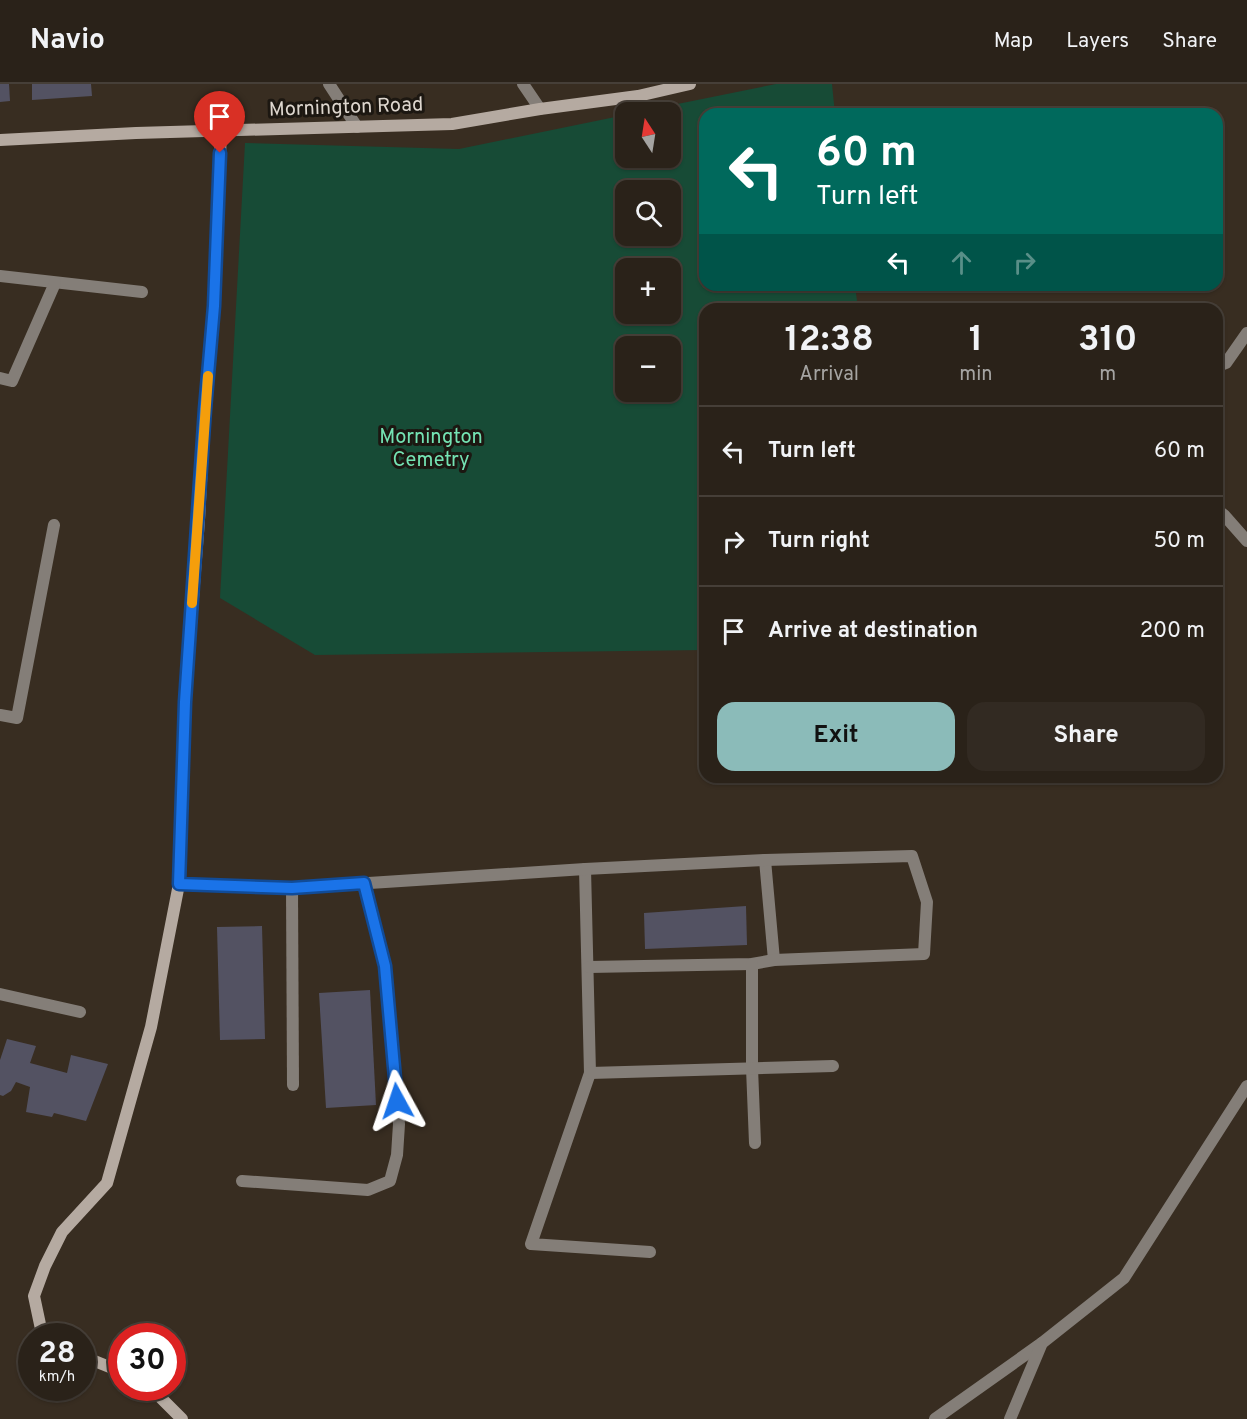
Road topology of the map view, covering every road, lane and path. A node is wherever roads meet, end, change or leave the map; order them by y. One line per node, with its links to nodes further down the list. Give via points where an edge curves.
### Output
1 (328, 84): 5 (street)
2 (522, 84): 4 (street)
3 (690, 84): 4 (street, Mornington Road, via 638,96)
4 (540, 109): 5 (street, Mornington Road, via 452,124)
5 (357, 127): 6 (street, Mornington Road)
6 (221, 132): 7 (street, Mornington Road); 21 (street, via 214,306 185,702)
7 (0, 140)
8 (0, 276): 9 (street)
9 (54, 283): 10 (street); 13 (street, via 12,381)
10 (142, 292)
11 (1247, 333): 12 (street)
12 (1223, 364)
13 (0, 378)
14 (1223, 514): 16 (street)
15 (54, 525): 17 (street, via 17,718)
16 (1247, 541)
17 (0, 715)
18 (765, 860): 19 (street); 23 (street); 23 (street, via 912,856 927,902 924,954)
19 (585, 868): 20 (street); 25 (street)
20 (364, 883): 22 (street); 34 (street, via 385,966 399,1124 390,1181 368,1190)
21 (179, 884): 22 (street); 36 (street, via 151,1027 107,1183 62,1232 45,1266 34,1296)
22 (292, 888): 31 (street)
23 (774, 960): 24 (street)
24 (752, 964): 25 (street); 29 (street)
25 (589, 967): 30 (street)
26 (0, 994): 27 (street)
27 (80, 1012)
28 (833, 1066): 29 (street)
29 (752, 1068): 30 (street); 33 (street)
30 (590, 1073): 35 (street, via 531,1244)
31 (293, 1085)
32 (1247, 1086): 37 (street, via 1124,1278)
33 (755, 1143)
34 (242, 1181)
35 (650, 1252)
36 (40, 1323)
37 (1042, 1343): 40 (street); 41 (street)
38 (164, 1401): 39 (street)
39 (182, 1419)
40 (935, 1419)
41 (1010, 1419)

